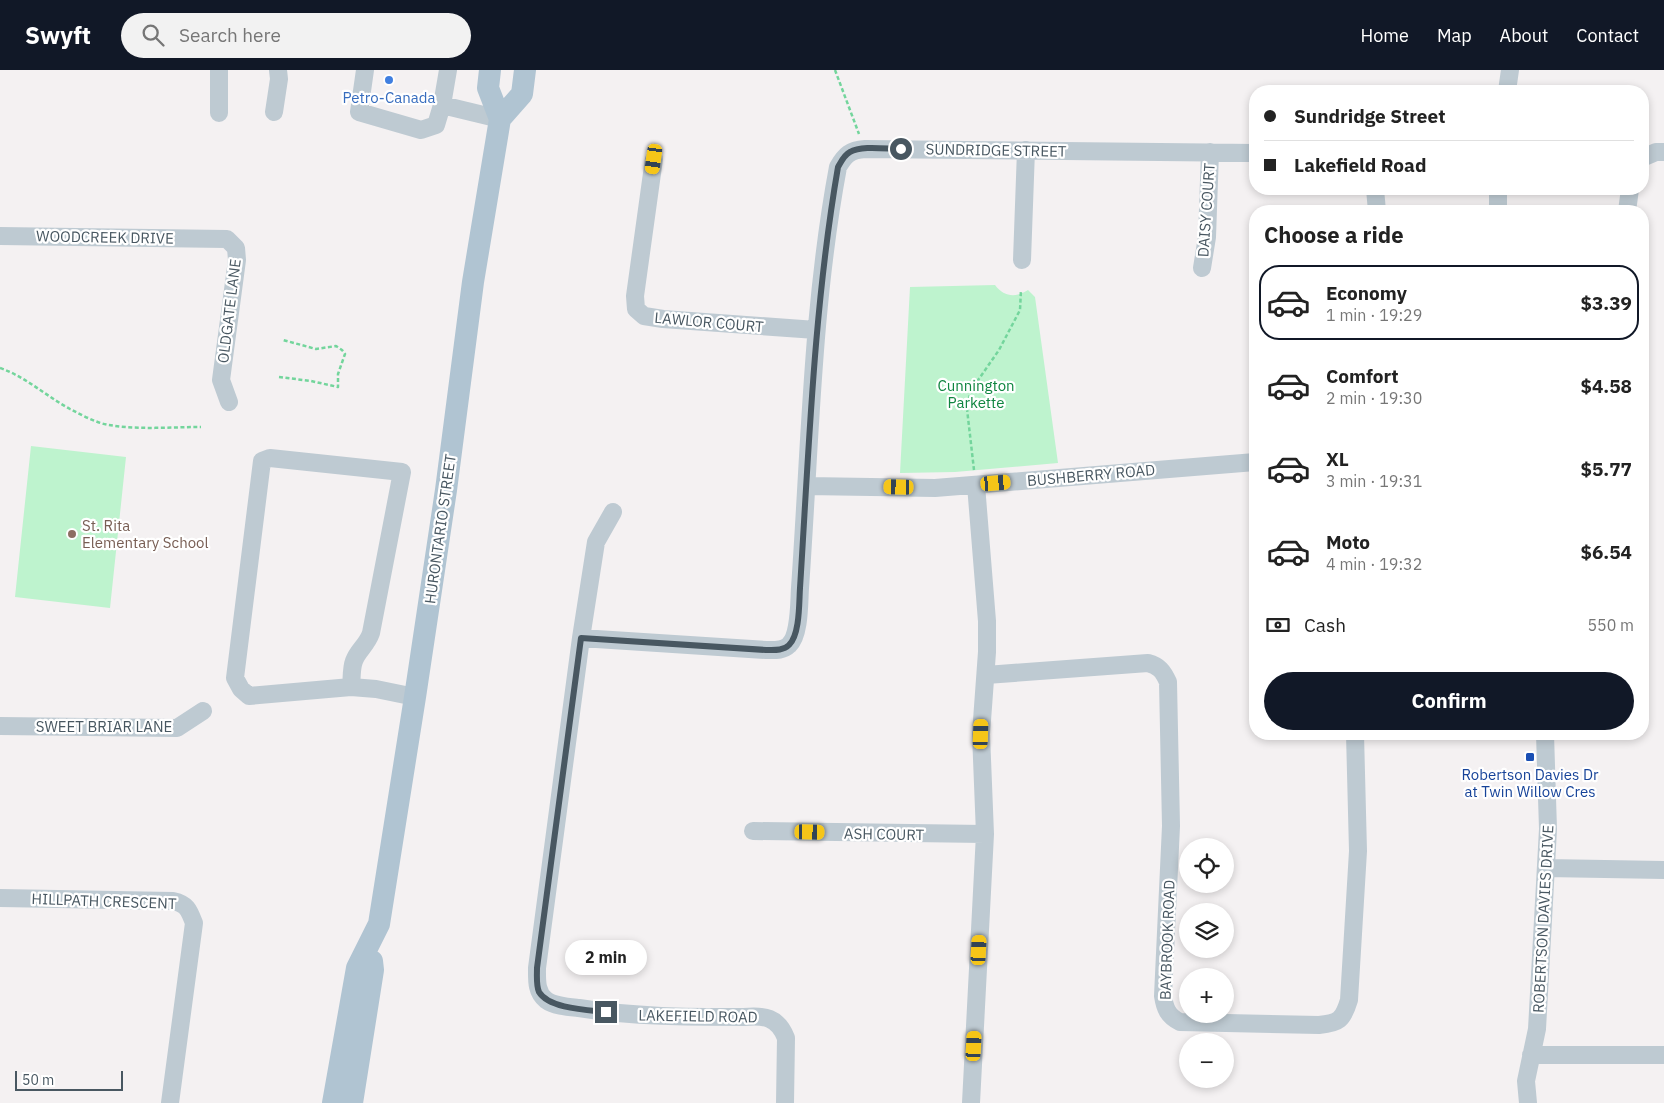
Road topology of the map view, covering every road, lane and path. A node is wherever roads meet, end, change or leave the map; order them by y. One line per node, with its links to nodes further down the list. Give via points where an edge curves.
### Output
1 (219, 70): 12 (street)
2 (278, 70): 11 (street)
3 (365, 70): 10 (street, via 359,112 422,130 436,124)
4 (448, 70): 10 (street)
5 (490, 70): 13 (main road, via 488,88)
6 (525, 70): 13 (main road, via 522,94)
7 (835, 70): 14 (path)
8 (1510, 70): 9 (street)
9 (1509, 85)
10 (442, 105): 13 (street)
11 (274, 112)
12 (219, 113)
13 (500, 119): 39 (main road, HURONTARIO STREET, via 473,282)
14 (860, 135)
15 (1026, 150): 16 (street, SUNDRIDGE STREET); 23 (street); 26 (street, SUNDRIDGE STREET, via 865,148 843,157 838,167)
16 (1210, 152): 18 (street, SUNDRIDGE STREET); 24 (street, DAISY COURT, via 1207,237)
17 (1664, 152): 19 (street)
18 (1249, 153)
19 (1649, 155)
20 (654, 159): 26 (street, LAWLOR COURT, via 634,296 636,309 644,316 663,319)
21 (0, 236): 22 (street, WOODCREEK DRIVE)
22 (210, 238): 30 (street, OLDGATE LANE, via 227,239 236,248 221,380)
23 (1022, 260)
24 (1202, 268)
25 (1022, 290): 33 (path, via 1020,310 970,394 967,409)
26 (816, 330): 34 (street, SUNDRIDGE STREET)
27 (284, 340): 29 (path, via 316,349 336,346 345,354 338,374 338,387)
28 (0, 368): 31 (path, via 12,372 68,408 107,425)
29 (279, 377)
30 (229, 402)
31 (201, 427)
32 (1249, 462): 33 (street, BUSHBERRY ROAD)
33 (975, 478): 34 (street, BUSHBERRY ROAD, via 935,488); 37 (street, via 987,621)
34 (807, 486): 36 (street, SUNDRIDGE STREET, via 796,630 789,646 766,650)
35 (613, 512): 36 (street, LAKEFIELD ROAD, via 596,542)
36 (581, 638): 55 (street, LAKEFIELD ROAD, via 537,968 540,992 547,1001 589,1010 641,1016 760,1016 770,1019 783,1030 786,1038)
37 (986, 675): 42 (street, BAYBROOK ROAD, via 1148,663 1163,671 1168,682 1172,826 1163,996 1165,1009 1180,1022 1319,1025 1333,1024 1342,1018 1349,1000 1358,851); 45 (street, via 981,734)
38 (351, 687): 38 (street, via 354,662 371,633 402,472 270,458 262,461 235,678 249,696); 39 (street)
39 (415, 697): 49 (main road, HURONTARIO STREET, via 379,924)
40 (203, 711): 41 (street, SWEET BRIAR LANE, via 177,728)
41 (0, 726)
42 (1355, 740)
43 (1545, 740): 46 (street, ROBERTSON DAVIES DRIVE)
44 (752, 831): 45 (street, ASH COURT)
45 (985, 834): 56 (street)
46 (1546, 868): 47 (street); 50 (street, ROBERTSON DAVIES DRIVE, via 1537,1029)
47 (1664, 870)
48 (0, 898): 52 (street, HILLPATH CRESCENT, via 173,901 182,903 189,910 194,923)
49 (371, 937): 53 (main road, HURONTARIO STREET, via 357,968); 54 (main road, HURONTARIO STREET, via 372,970)
50 (1531, 1055): 51 (street); 57 (street, ROBERTSON DAVIES DRIVE, via 1526,1081)
51 (1664, 1055)
52 (170, 1103)
53 (333, 1103)
54 (352, 1103)
55 (786, 1103)
56 (971, 1103)
57 (1528, 1103)

